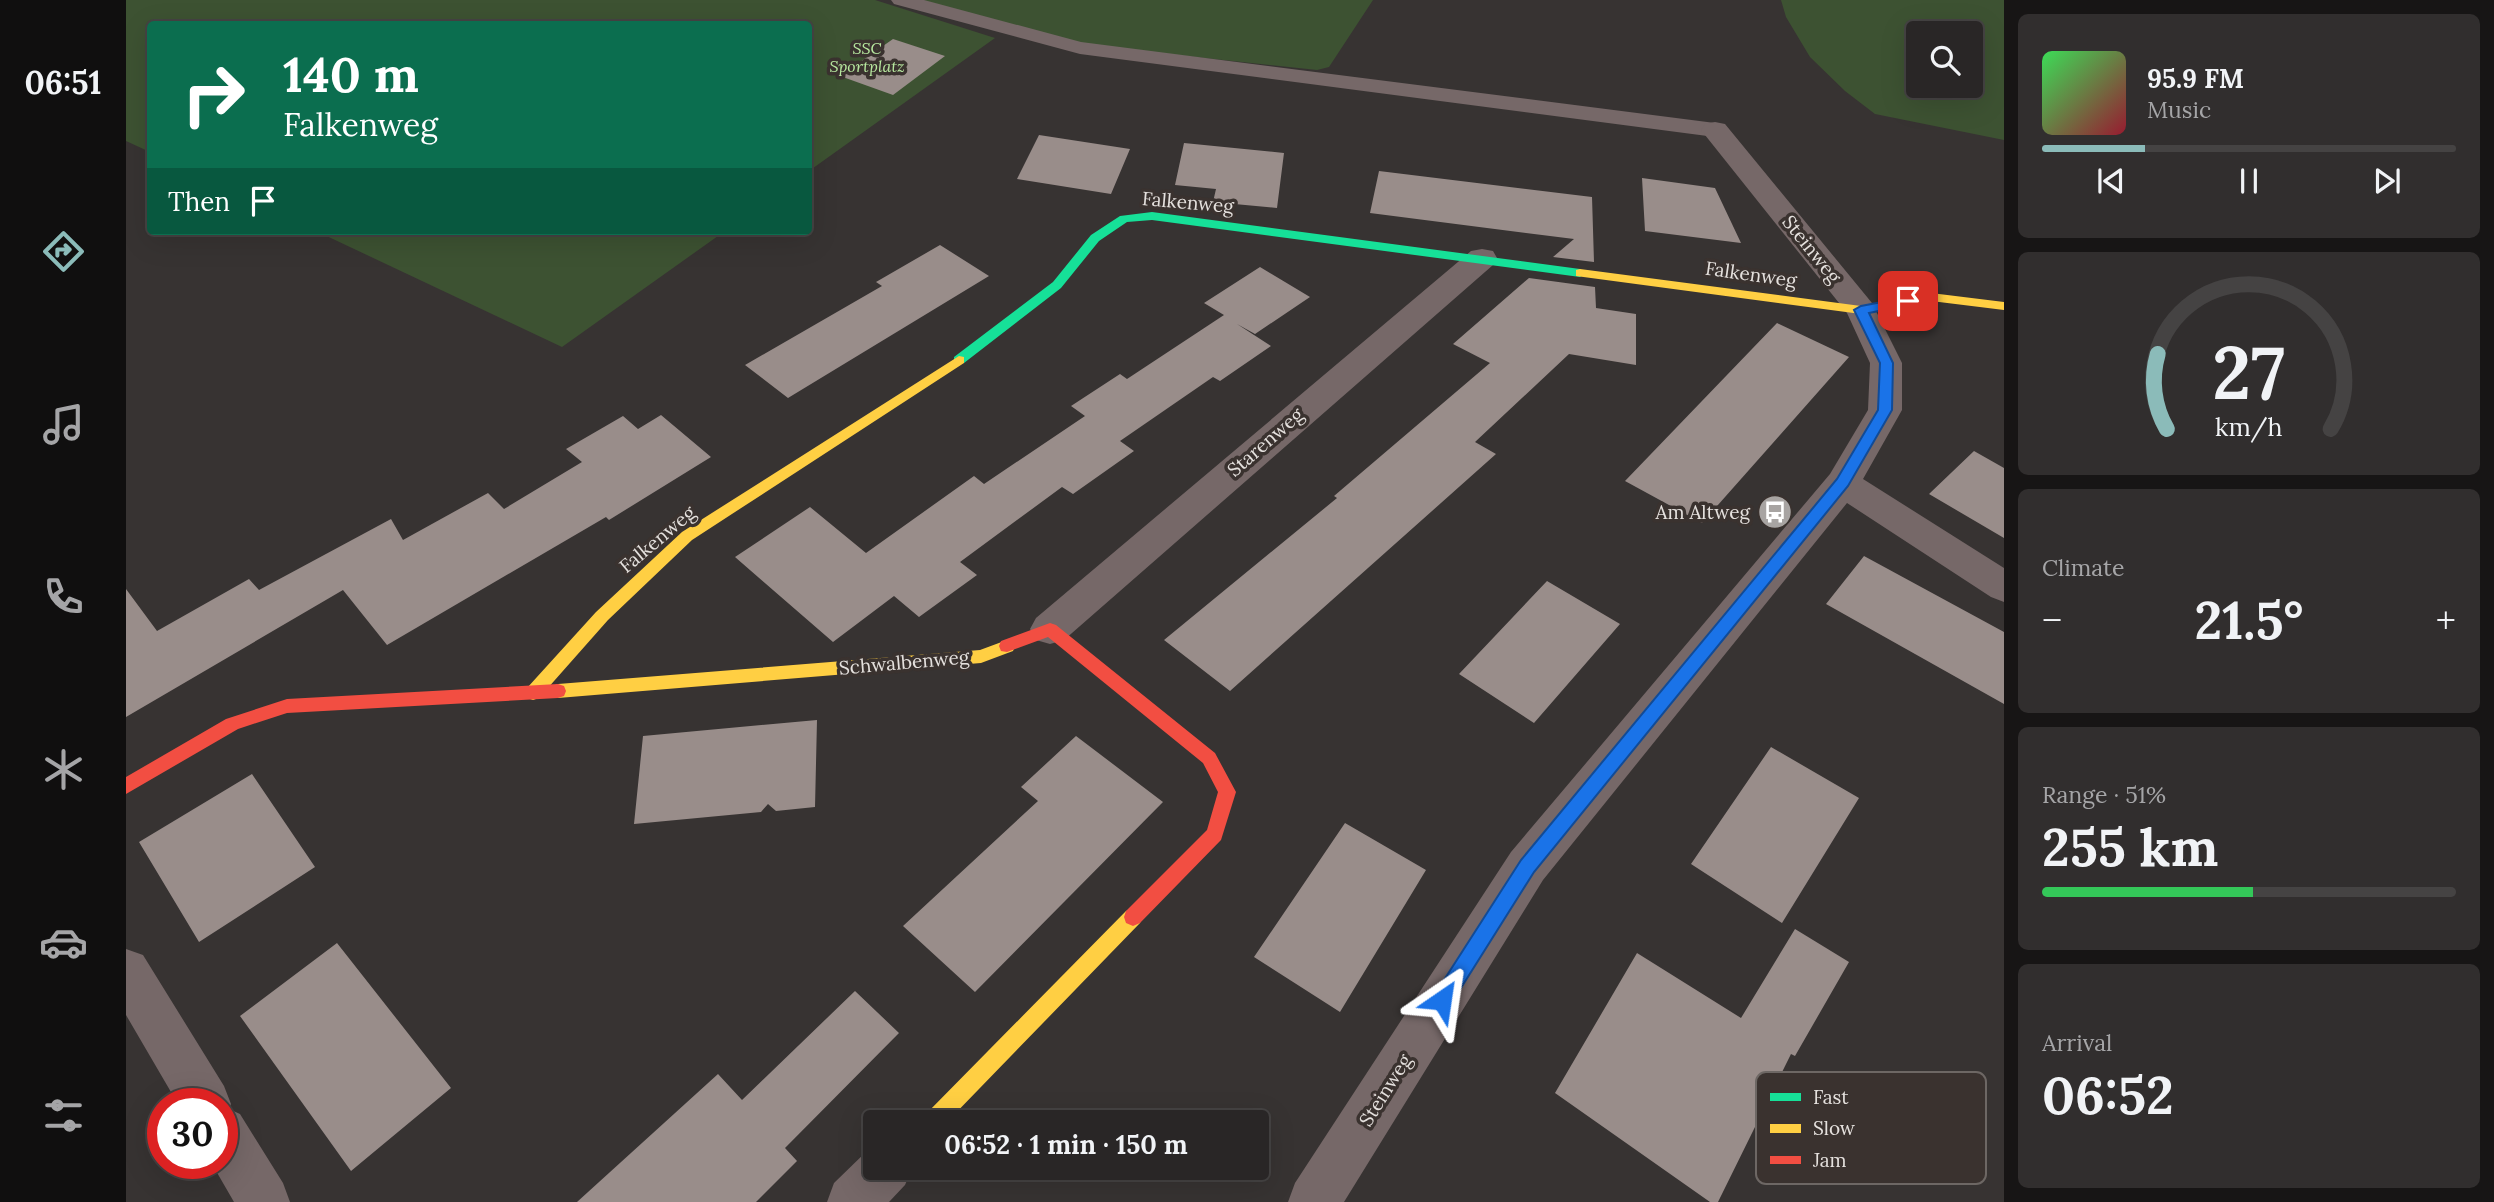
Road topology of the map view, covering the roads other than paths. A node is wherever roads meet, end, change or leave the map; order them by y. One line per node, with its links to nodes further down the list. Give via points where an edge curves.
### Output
1 (901, 0): 2 (lane, via 1080,48)
2 (1715, 130): 5 (street, Steinweg)
3 (1482, 258): 5 (street, Falkenweg); 8 (street, Starenweg); 9 (street, Falkenweg, via 1152,216 1124,219 1095,238 1057,285 953,366 687,536 602,616)
4 (2004, 306): 5 (street, Falkenweg, via 1931,297)
5 (1861, 310): 6 (street, Steinweg, via 1886,363 1885,410)
6 (1843, 483): 7 (street); 18 (street, Steinweg, via 1527,866)
7 (2004, 587)
8 (1050, 629): 9 (street, Schwalbenweg, via 981,656); 13 (street, via 1209,758 1227,792 1215,834)
9 (533, 693): 10 (street, Schwalbenweg, via 287,706 232,724)
10 (126, 786)
11 (126, 971): 12 (street)
12 (196, 1088)
13 (944, 1110)
14 (238, 1159): 16 (street)
15 (874, 1180): 17 (street)
16 (264, 1202)
17 (853, 1202)
18 (1314, 1202)

